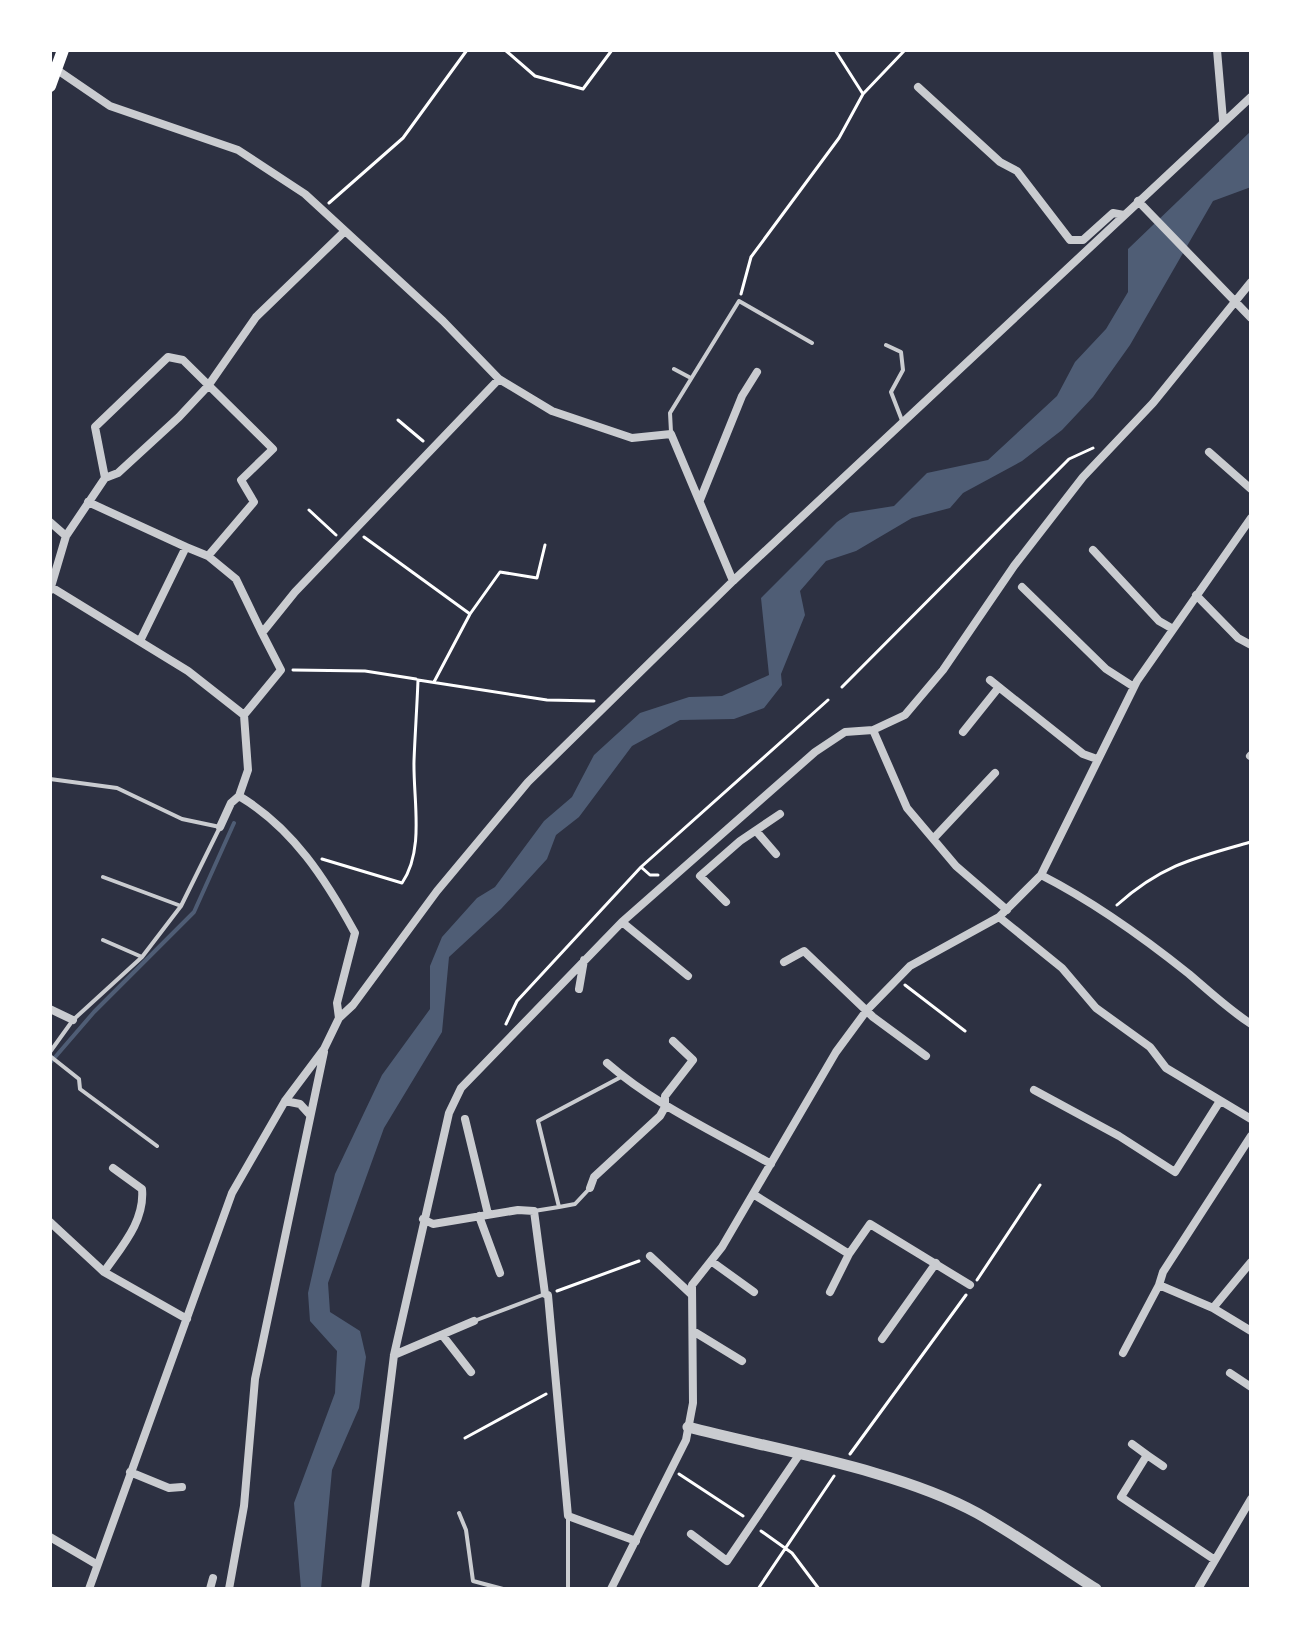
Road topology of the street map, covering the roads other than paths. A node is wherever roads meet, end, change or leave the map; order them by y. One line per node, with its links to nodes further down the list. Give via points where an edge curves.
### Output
1 (63, 50): 3 (main road)
2 (1217, 50): 7 (street)
3 (53, 67): 4 (main road); 10 (street, via 110,106 238,150 305,194)
4 (50, 86)
5 (918, 87): 9 (street, via 1000,162 1017,171 1070,240 1083,240 1113,213)
6 (1251, 97): 7 (street)
7 (1223, 120): 8 (street)
8 (1140, 205): 9 (street); 12 (street)
9 (1124, 215): 21 (street)
10 (345, 231): 19 (street); 20 (street, via 256,317)
11 (1251, 282): 12 (street)
12 (1232, 296): 13 (street); 46 (street, via 1153,403 1083,477 1035,538 928,690 905,715)
13 (1251, 318)
14 (812, 343): 18 (lane, via 739,301)
15 (886, 345): 21 (lane, via 901,352 903,370 891,392)
16 (674, 369): 18 (lane)
17 (757, 372): 26 (street)
18 (689, 377): 22 (lane, via 670,413)
19 (499, 379): 22 (street, via 552,411 632,438); 39 (street)
20 (208, 386): 24 (street, via 118,473); 24 (street, via 183,360 168,357 95,427); 33 (street, via 273,449 241,480 254,502)
21 (904, 425): 34 (street)
22 (671, 434): 26 (street)
23 (1209, 452): 25 (street)
24 (105, 478): 27 (street)
25 (1251, 489)
26 (700, 500): 34 (street)
27 (88, 502): 30 (street); 31 (street)
28 (1251, 518): 37 (street)
29 (50, 522): 30 (street)
30 (66, 536): 36 (street)
31 (186, 547): 33 (street); 40 (street)
32 (1093, 550): 38 (street, via 1159,621)
33 (208, 556): 39 (street, via 236,579)
34 (733, 581): 74 (street, via 528,782)
35 (1022, 587): 44 (street, via 1106,669)
36 (51, 589): 40 (street)
37 (1196, 595): 38 (street); 41 (street)
38 (1173, 629): 44 (street)
39 (262, 633): 45 (street, via 281,670)
40 (140, 641): 45 (street)
41 (1251, 645)
42 (990, 680): 43 (street)
43 (999, 687): 47 (street); 48 (street, via 1083,754)
44 (1134, 687): 48 (street)
45 (244, 715): 51 (street, via 248,770)
46 (873, 730): 54 (street, via 845,732 815,752); 56 (street, via 907,808)
47 (963, 732)
48 (1097, 759): 59 (street)
49 (995, 773): 56 (street)
50 (50, 779): 53 (lane, via 117,788 182,819)
51 (239, 796): 53 (street); 74 (street, via 291,837 355,933 337,1003)
52 (780, 814): 55 (street)
53 (220, 827): 62 (lane)
54 (731, 828): 57 (street); 65 (street)
55 (756, 831): 57 (street); 58 (street)
56 (934, 838): 63 (street, via 956,866)
57 (740, 841): 61 (street, via 700,876)
58 (776, 854)
59 (1041, 875): 63 (street); 76 (street, via 1153,948)
60 (103, 877): 62 (lane)
61 (726, 902)
62 (181, 906): 67 (lane)
63 (1007, 910): 64 (street)
64 (999, 917): 73 (street, via 910,966); 85 (street, via 1062,968 1096,1008 1150,1047 1166,1068)
65 (622, 922): 68 (street); 70 (street)
66 (103, 940): 67 (lane)
67 (142, 957): 75 (lane)
68 (584, 959): 71 (street); 99 (street, via 461,1088 449,1113)
69 (784, 962): 73 (street, via 804,951)
70 (688, 976)
71 (579, 989)
72 (50, 1009): 75 (street)
73 (867, 1010): 80 (street); 92 (street, via 836,1052)
74 (339, 1018): 78 (street)
75 (73, 1020): 79 (lane)
76 (1251, 1024)
77 (673, 1041): 86 (street, via 693,1060 665,1096)
78 (324, 1049): 84 (street); 87 (street)
79 (50, 1054): 91 (lane, via 79,1079 80,1089)
80 (926, 1056)
81 (607, 1063): 82 (street)
82 (621, 1077): 86 (street); 96 (lane, via 538,1121)
83 (1034, 1090): 85 (street, via 1175,1172)
84 (285, 1101): 87 (street, via 300,1104); 115 (street, via 232,1193)
85 (1220, 1101): 89 (street)
86 (665, 1107): 92 (street); 94 (street, via 594,1177)
87 (310, 1115): 145 (street, via 255,1379 244,1506)
88 (465, 1119): 98 (street)
89 (1251, 1119)
90 (1251, 1136): 109 (street)
91 (157, 1146)
92 (771, 1164): 95 (street)
93 (113, 1168): 106 (street, via 142,1189 143,1203 141,1215)
94 (590, 1188): 96 (lane, via 575,1204)
95 (753, 1194): 101 (street); 103 (street)
96 (559, 1207): 97 (lane)
97 (534, 1211): 98 (street); 112 (street)
98 (484, 1215): 99 (street, via 433,1224); 107 (street)
99 (423, 1219): 122 (street)
100 (50, 1222): 106 (street)
101 (849, 1254): 105 (street, via 870,1224); 111 (street)
102 (650, 1256): 113 (street)
103 (711, 1261): 110 (street); 113 (street)
104 (1251, 1262): 114 (street)
105 (936, 1263): 108 (street); 120 (street)
106 (104, 1272): 115 (street)
107 (500, 1273)
108 (970, 1285)
109 (1159, 1285): 114 (street); 121 (street)
110 (754, 1292)
111 (830, 1292)
112 (545, 1294): 116 (lane); 136 (street)
113 (691, 1294): 117 (street)
114 (1213, 1308): 118 (street)
115 (187, 1319): 132 (street)
116 (474, 1321): 119 (street)
117 (693, 1331): 123 (street); 127 (street)
118 (1251, 1331)
119 (443, 1336): 122 (street); 124 (street)
120 (882, 1339)
121 (1123, 1353)
122 (394, 1355): 146 (street)
123 (742, 1361)
124 (471, 1372)
125 (1230, 1373): 126 (street)
126 (1251, 1387)
127 (688, 1427): 129 (street); 139 (street, via 673,1470)
128 (1132, 1444): 130 (street)
129 (799, 1455): 137 (street, via 727,1561); 150 (street, via 920,1488 976,1512)
130 (1147, 1455): 131 (street); 140 (street, via 1121,1497)
131 (1163, 1466)
132 (130, 1472): 133 (street, via 169,1488); 141 (street)
133 (182, 1487)
134 (1251, 1499): 140 (street)
135 (459, 1513): 147 (lane, via 473,1581)
136 (568, 1516): 139 (street); 148 (lane)
137 (691, 1534)
138 (50, 1537): 141 (street)
139 (636, 1541): 149 (street)
140 (1215, 1560): 151 (street)
141 (96, 1564): 143 (street)
142 (213, 1578): 144 (street)
143 (89, 1589)
144 (210, 1589)
145 (229, 1589)
146 (365, 1589)
147 (503, 1589)
148 (568, 1589)
149 (612, 1589)
150 (1096, 1589)
151 (1198, 1589)

